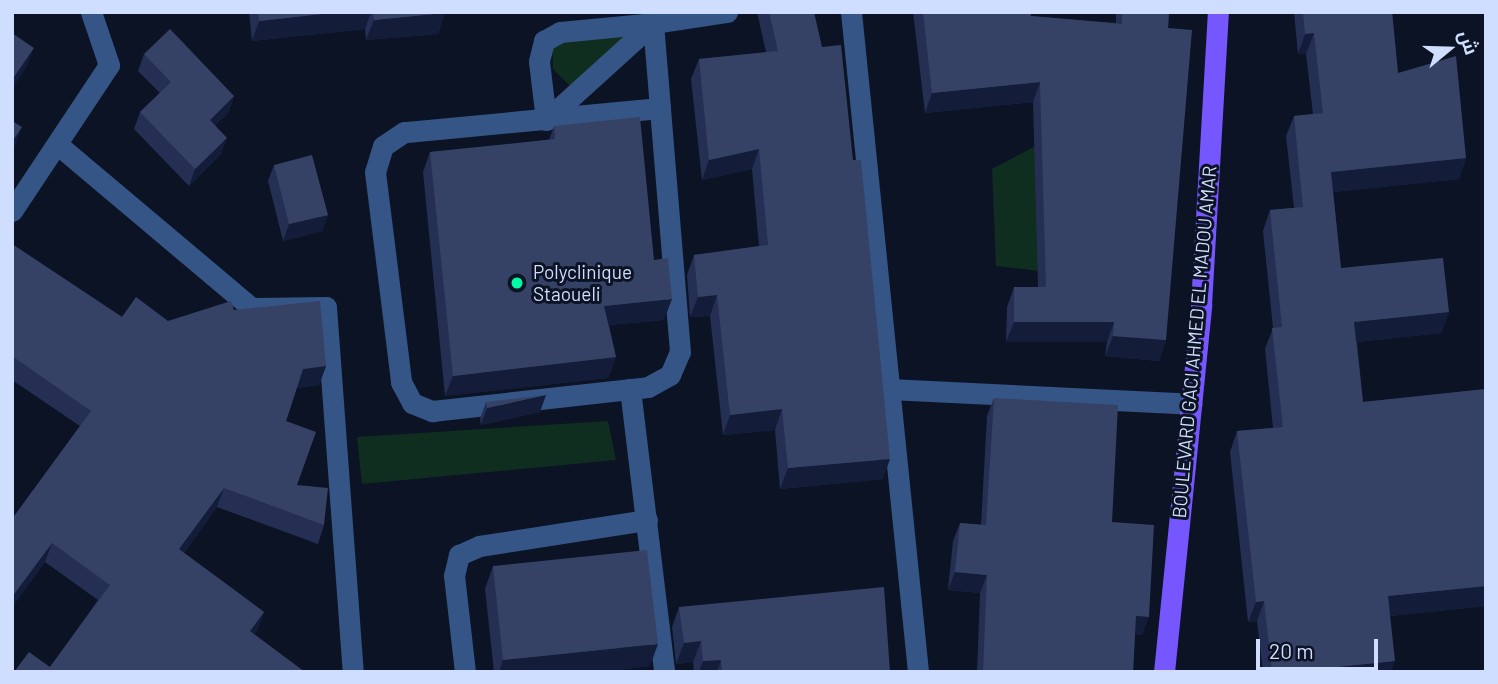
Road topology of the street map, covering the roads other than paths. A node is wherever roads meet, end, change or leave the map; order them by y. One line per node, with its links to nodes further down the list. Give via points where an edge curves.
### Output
1 (91, 12): 8 (street, via 109,65)
2 (727, 12): 5 (street)
3 (851, 12): 11 (street)
4 (1218, 12): 12 (main road, BOULEVARD GACI AHMED EL MADOU AMAR)
5 (653, 23): 6 (street); 7 (street); 7 (street, via 560,32 544,41 539,61)
6 (660, 108): 7 (street); 10 (street, via 680,352 677,365 662,383)
7 (546, 120): 10 (street, via 404,132 383,146 375,172 401,382 412,403 432,411)
8 (57, 144): 9 (street); 14 (street, via 252,308 326,307)
9 (12, 211)
10 (630, 388): 13 (street)
11 (889, 389): 12 (street); 17 (street)
12 (1192, 404): 18 (main road, BOULEVARD GACI AHMED EL MADOU AMAR)
13 (648, 520): 15 (street, via 479,546 459,555 454,576); 16 (street)
14 (353, 672)
15 (465, 672)
16 (664, 672)
17 (918, 672)
18 (1164, 672)

